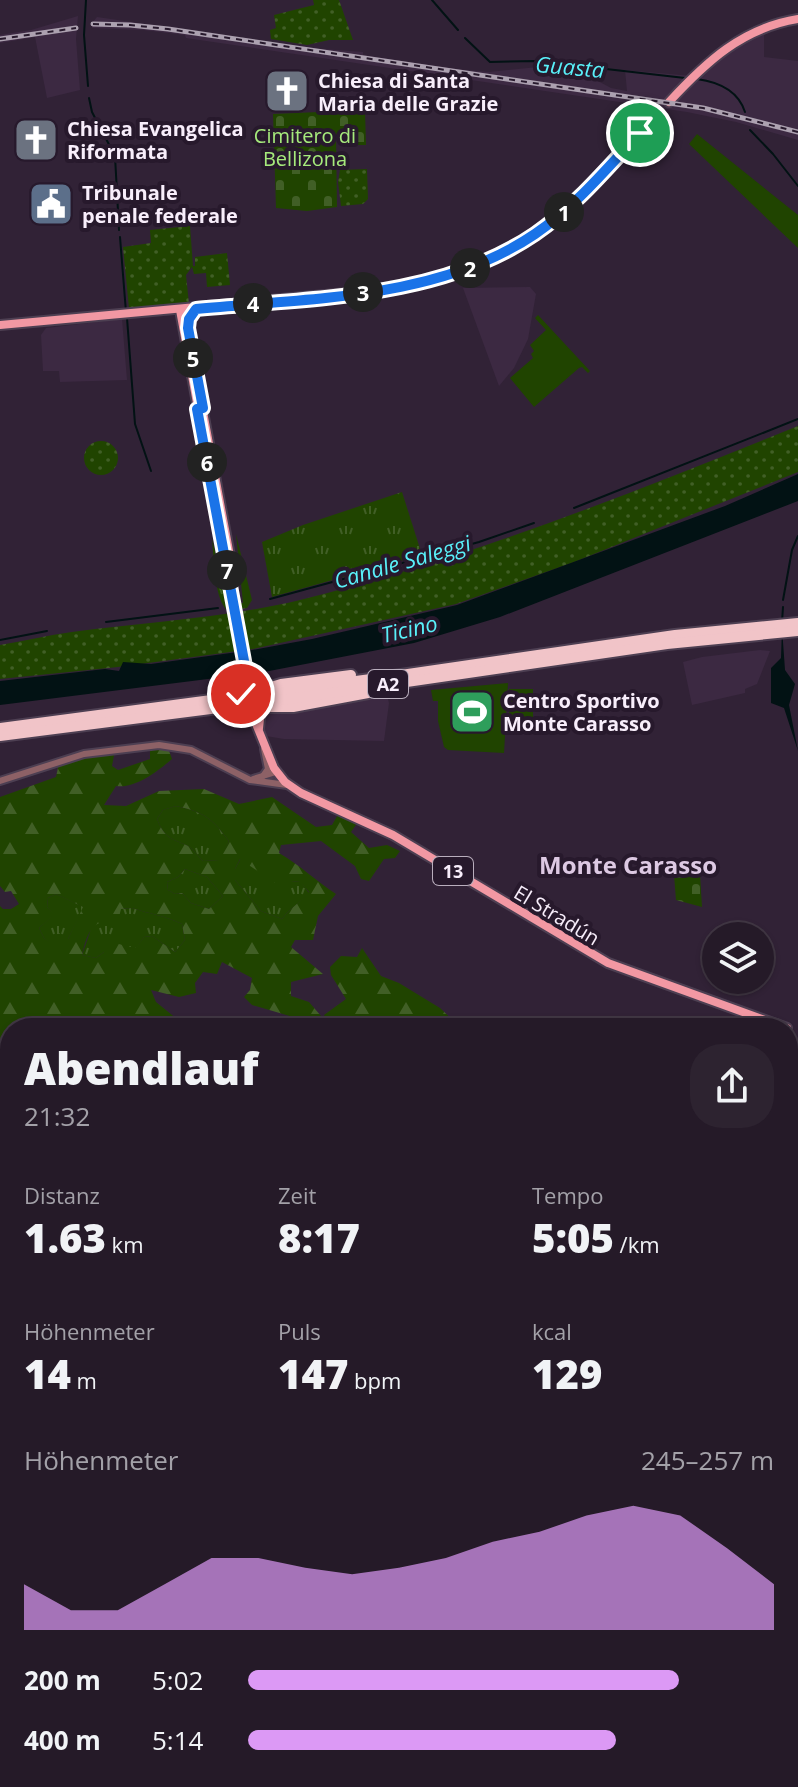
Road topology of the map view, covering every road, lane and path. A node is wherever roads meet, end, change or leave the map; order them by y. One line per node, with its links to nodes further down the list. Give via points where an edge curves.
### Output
1 (798, 19): 2 (main road, via 737,40)
2 (669, 102)
3 (659, 112): 4 (main road, via 569,207 534,235 486,262 395,288)
4 (196, 309): 5 (main road); 7 (main road)
5 (182, 310): 6 (main road); 7 (main road); 8 (main road)
6 (0, 325)
7 (188, 328): 8 (main road)
8 (200, 408): 9 (main road)
9 (236, 600): 16 (main road, via 251,676); 17 (main road, via 247,677)
10 (756, 620): 13 (highway, A2)
11 (797, 627): 12 (highway, A2)
12 (776, 629): 13 (highway, A2); 15 (highway, A2)
13 (633, 640): 14 (highway, A2)
14 (401, 675): 16 (highway, via 349,675); 20 (highway, A2)
15 (421, 679): 18 (highway, via 347,698); 22 (highway, A2)
16 (259, 688): 17 (main road, bridge); 18 (main road, bridge, via 266,698)
17 (244, 691): 19 (main road, bridge, via 240,702)
18 (262, 710): 19 (main road, bridge); 21 (main road, 13)
19 (248, 712): 21 (main road, 13)
20 (0, 728)
21 (260, 732): 23 (main road, 13)
22 (0, 736)
23 (263, 744): 24 (main road, 13); 25 (street, via 268,769)
24 (277, 773): 25 (street); 27 (main road, 13)
25 (263, 779): 26 (street, via 243,778 198,753 150,745 93,752); 27 (street)
26 (0, 781)
27 (289, 785): 28 (main road, El Stradún / 13, via 393,835 608,963)
28 (760, 1018)

